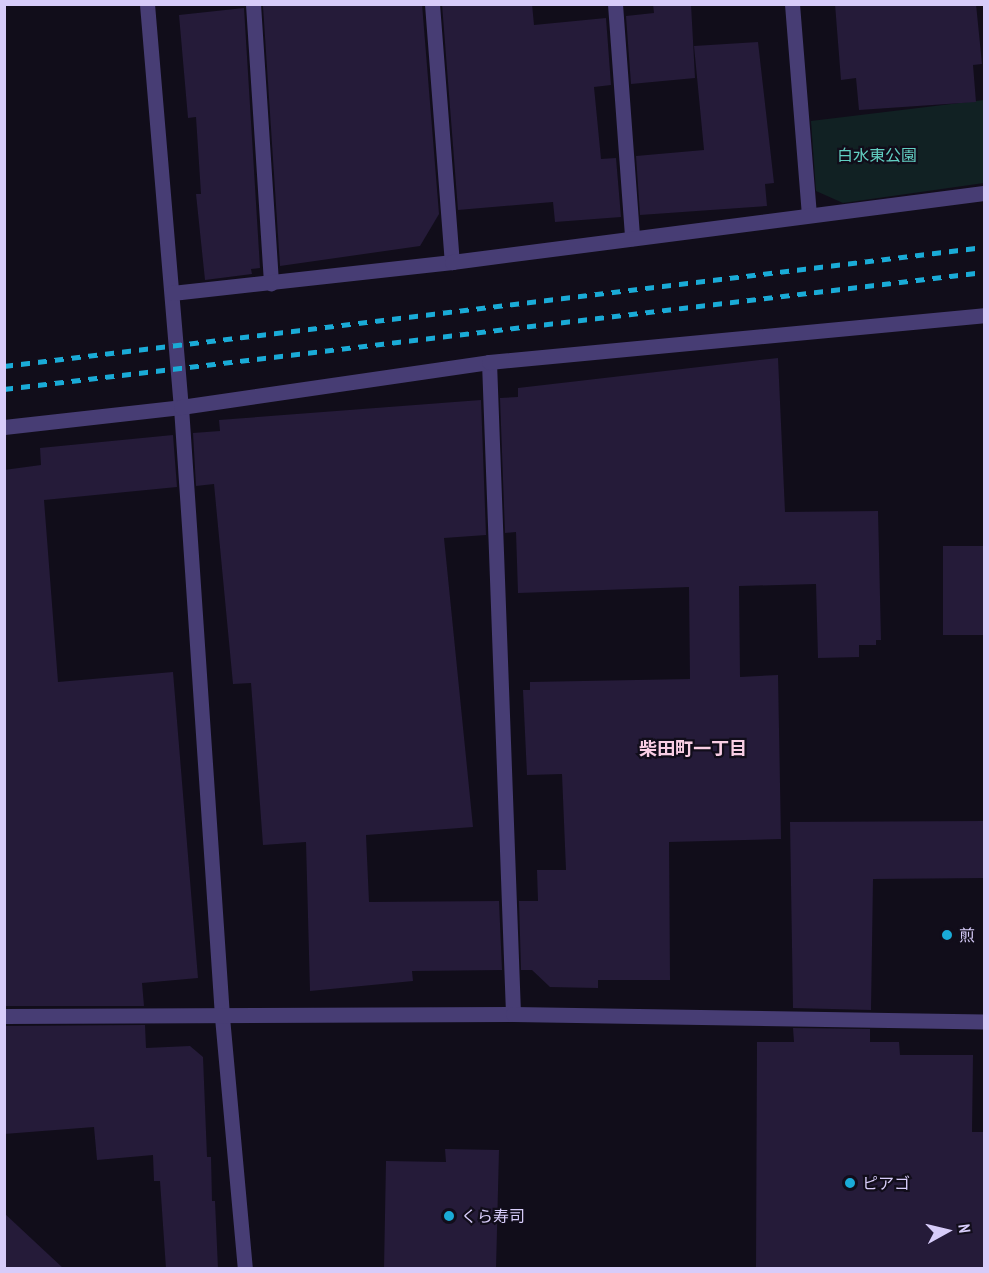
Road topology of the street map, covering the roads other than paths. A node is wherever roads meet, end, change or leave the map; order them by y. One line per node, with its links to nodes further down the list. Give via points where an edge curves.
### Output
1 (147, 4): 11 (street)
2 (253, 4): 10 (street)
3 (432, 4): 9 (street)
4 (615, 4): 8 (street)
5 (792, 4): 7 (street)
6 (984, 193): 7 (street)
7 (809, 214): 8 (street)
8 (632, 238): 9 (street)
9 (452, 262): 10 (street)
10 (271, 283): 11 (street)
11 (172, 293): 14 (street)
12 (984, 315): 13 (street)
13 (489, 362): 14 (street); 16 (street)
14 (181, 407): 15 (street); 18 (street)
15 (4, 426)
16 (513, 1014): 18 (street); 19 (street)
17 (4, 1016): 18 (street)
18 (222, 1017): 20 (street)
19 (984, 1021)
20 (245, 1269)

